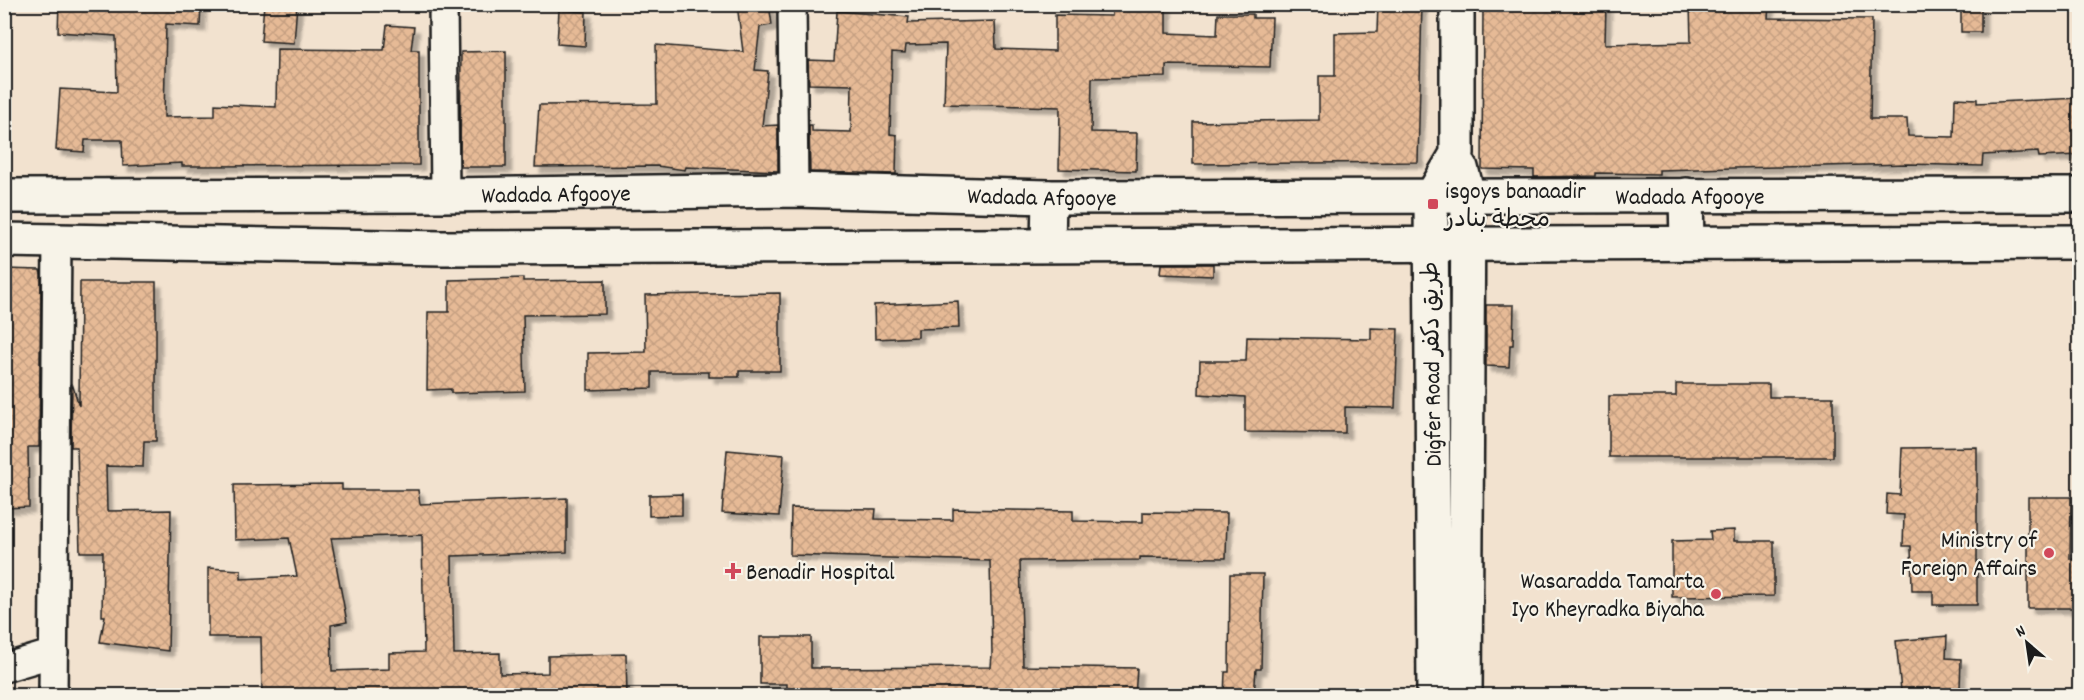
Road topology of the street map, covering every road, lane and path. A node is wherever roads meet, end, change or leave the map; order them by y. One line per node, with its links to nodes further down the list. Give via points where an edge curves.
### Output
1 (443, 4): 6 (street)
2 (792, 4): 5 (street)
3 (1456, 4): 4 (main road)
4 (1457, 154): 7 (main road, Digfer Road طريق دكفر); 12 (main road, Digfer Road طريق دكفر)
5 (794, 190): 6 (main road, Wadada Afgooye); 11 (main road, Wadada Afgooye)
6 (445, 195): 10 (main road, Wadada Afgooye)
7 (1468, 195): 8 (main road, Wadada Afgooye); 12 (main road, Wadada Afgooye); 17 (main road, Digfer Road طريق دكفر)
8 (1686, 195): 9 (main road, Wadada Afgooye); 18 (main road)
9 (2079, 195)
10 (4, 196)
11 (1048, 197): 12 (main road, Wadada Afgooye); 19 (main road)
12 (1431, 198): 16 (main road, Digfer Road طريق دكفر)
13 (4, 240): 14 (main road, Wadada Afgooye)
14 (57, 240): 19 (main road, Wadada Afgooye, via 442,248); 20 (street)
15 (2079, 242): 18 (main road, Wadada Afgooye)
16 (1430, 243): 17 (main road, Wadada Afgooye); 19 (main road, Wadada Afgooye); 23 (main road, Digfer Road طريق دكفر)
17 (1468, 243): 18 (main road, Wadada Afgooye); 24 (main road, Digfer Road طريق دكفر)
18 (1687, 243)
19 (1048, 245)
20 (54, 653): 21 (street); 22 (street)
21 (4, 668)
22 (54, 696)
23 (1434, 696)
24 (1465, 696)

